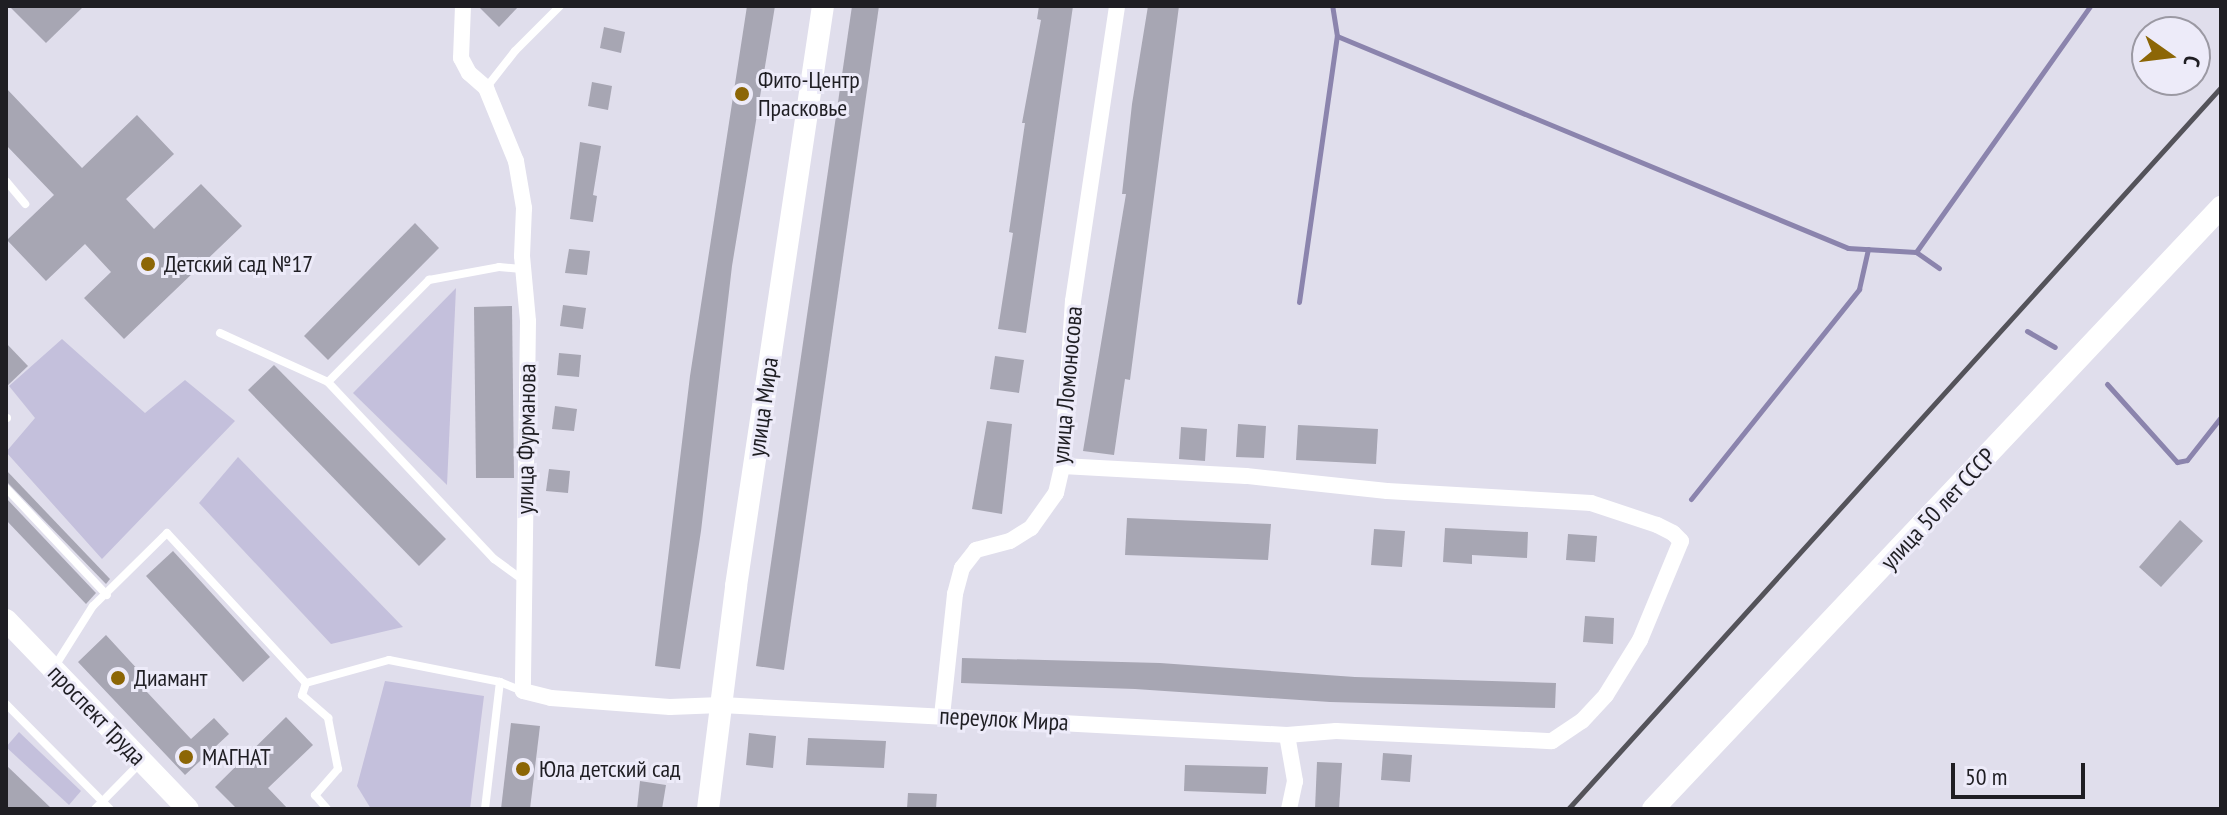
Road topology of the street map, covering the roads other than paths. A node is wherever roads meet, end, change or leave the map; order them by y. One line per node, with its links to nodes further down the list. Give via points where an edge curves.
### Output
1 (463, 6): 5 (street, улица Фурманова, via 461,58)
2 (560, 6): 5 (lane)
3 (823, 6): 22 (street, улица Мира)
4 (1117, 6): 12 (street, улица Ломоносова, via 1073,301)
5 (486, 88): 9 (street, улица Фурманова, via 516,161 524,208)
6 (6, 181): 7 (lane)
7 (25, 204)
8 (2221, 207): 34 (street, улица 50 лет СССР)
9 (524, 269): 11 (lane, via 499,267 429,280); 14 (street, улица Фурманова)
10 (220, 333): 11 (lane)
11 (328, 382): 14 (lane, via 494,559)
12 (1062, 466): 23 (street, улица Ломоносова, via 1056,493 1031,528 1010,541 976,550 962,568); 24 (street, переулок Мира, via 1591,503 1673,533 1681,541 1640,640 1606,695 1582,721 1552,741 1336,731)
13 (6, 488): 15 (lane)
14 (526, 582): 20 (street, улица Фурманова)
15 (107, 595): 17 (lane, via 93,606); 19 (lane, via 167,533)
16 (6, 620): 17 (street, проспект Труда)
17 (53, 669): 25 (street, проспект Труда)
18 (500, 682): 19 (lane, via 389,660); 20 (lane); 31 (lane)
19 (306, 683): 30 (lane, via 302,695 328,718 338,769 315,795)
20 (523, 691): 22 (street, via 670,707)
21 (6, 704): 26 (lane)
22 (721, 705): 23 (street, переулок Мира); 32 (street, улица Мира)
23 (942, 716): 24 (street, переулок Мира)
24 (1287, 735): 33 (street, via 1295,781)
25 (141, 761): 26 (lane); 29 (street, проспект Труда)
26 (103, 801): 27 (lane); 28 (lane)
27 (95, 809)
28 (110, 809)
29 (188, 809)
30 (327, 809)
31 (485, 809)
32 (708, 809)
33 (1289, 809)
34 (1653, 809)

